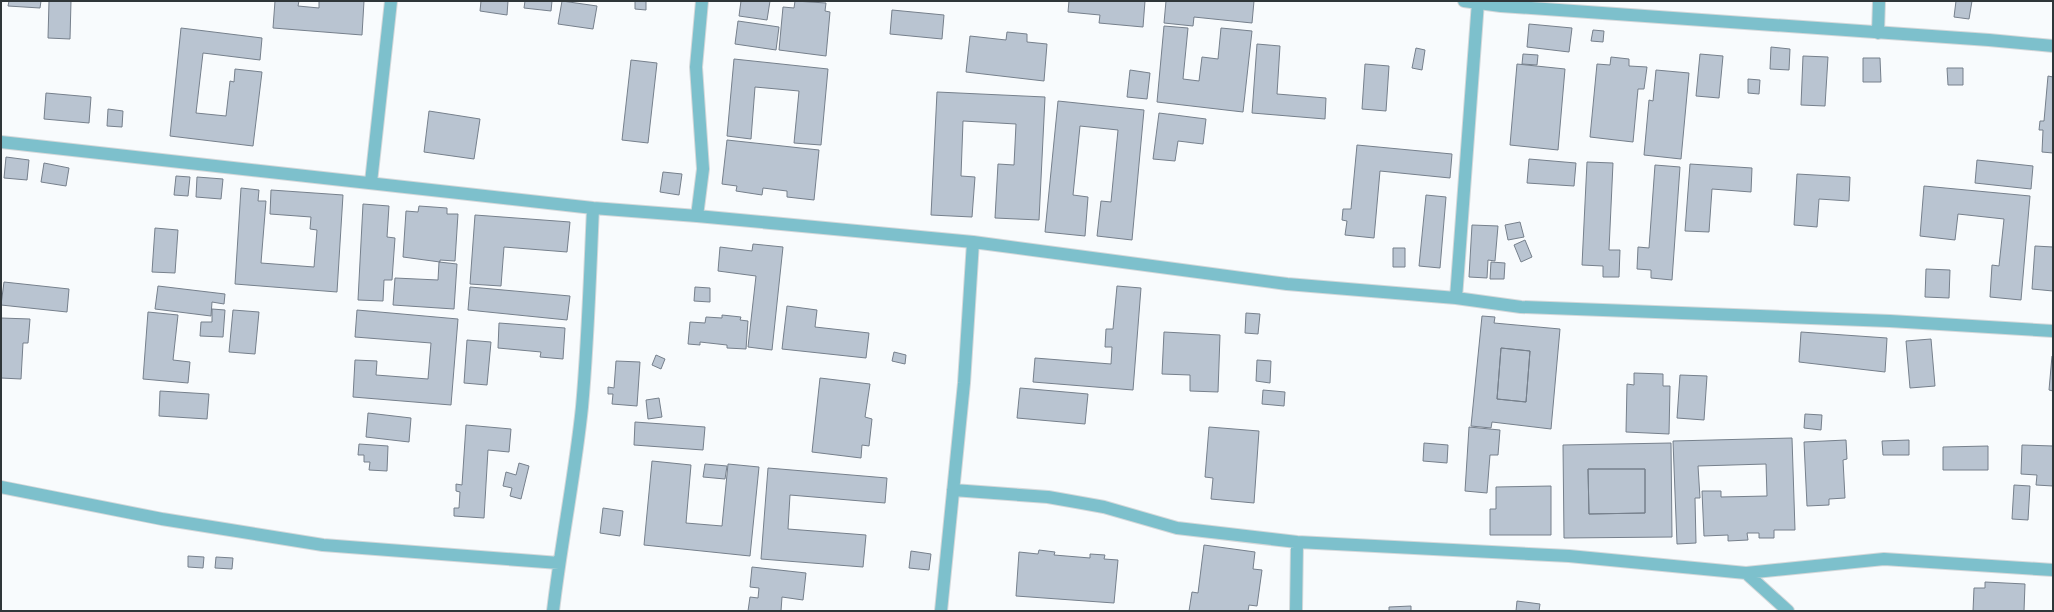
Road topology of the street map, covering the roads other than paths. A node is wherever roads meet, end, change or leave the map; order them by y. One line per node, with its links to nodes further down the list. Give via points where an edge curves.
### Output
1 (391, 1): 10 (street)
2 (702, 1): 12 (street, via 696,67 703,169)
3 (1464, 1): 5 (street)
4 (1879, 1): 7 (street)
5 (1478, 2): 6 (street); 14 (street)
6 (1501, 3): 7 (street)
7 (1878, 33): 8 (street)
8 (2053, 46)
9 (1, 142): 10 (street)
10 (371, 182): 11 (street)
11 (593, 208): 12 (street); 19 (street, via 582,408)
12 (698, 216): 13 (street)
13 (973, 242): 14 (street, via 1287,284); 17 (street, via 964,383)
14 (1456, 298): 15 (street, via 1521,307 1890,321)
15 (2053, 331)
16 (1, 487): 19 (street, via 323,545)
17 (953, 490): 18 (street, via 1048,497 1104,507 1178,528); 23 (street)
18 (1297, 542): 21 (street, via 1570,556); 24 (street)
19 (558, 563): 22 (street)
20 (2053, 570): 21 (street, via 1884,559)
21 (1746, 573): 25 (street)
22 (553, 611)
23 (942, 611)
24 (1296, 611)
25 (1788, 611)

